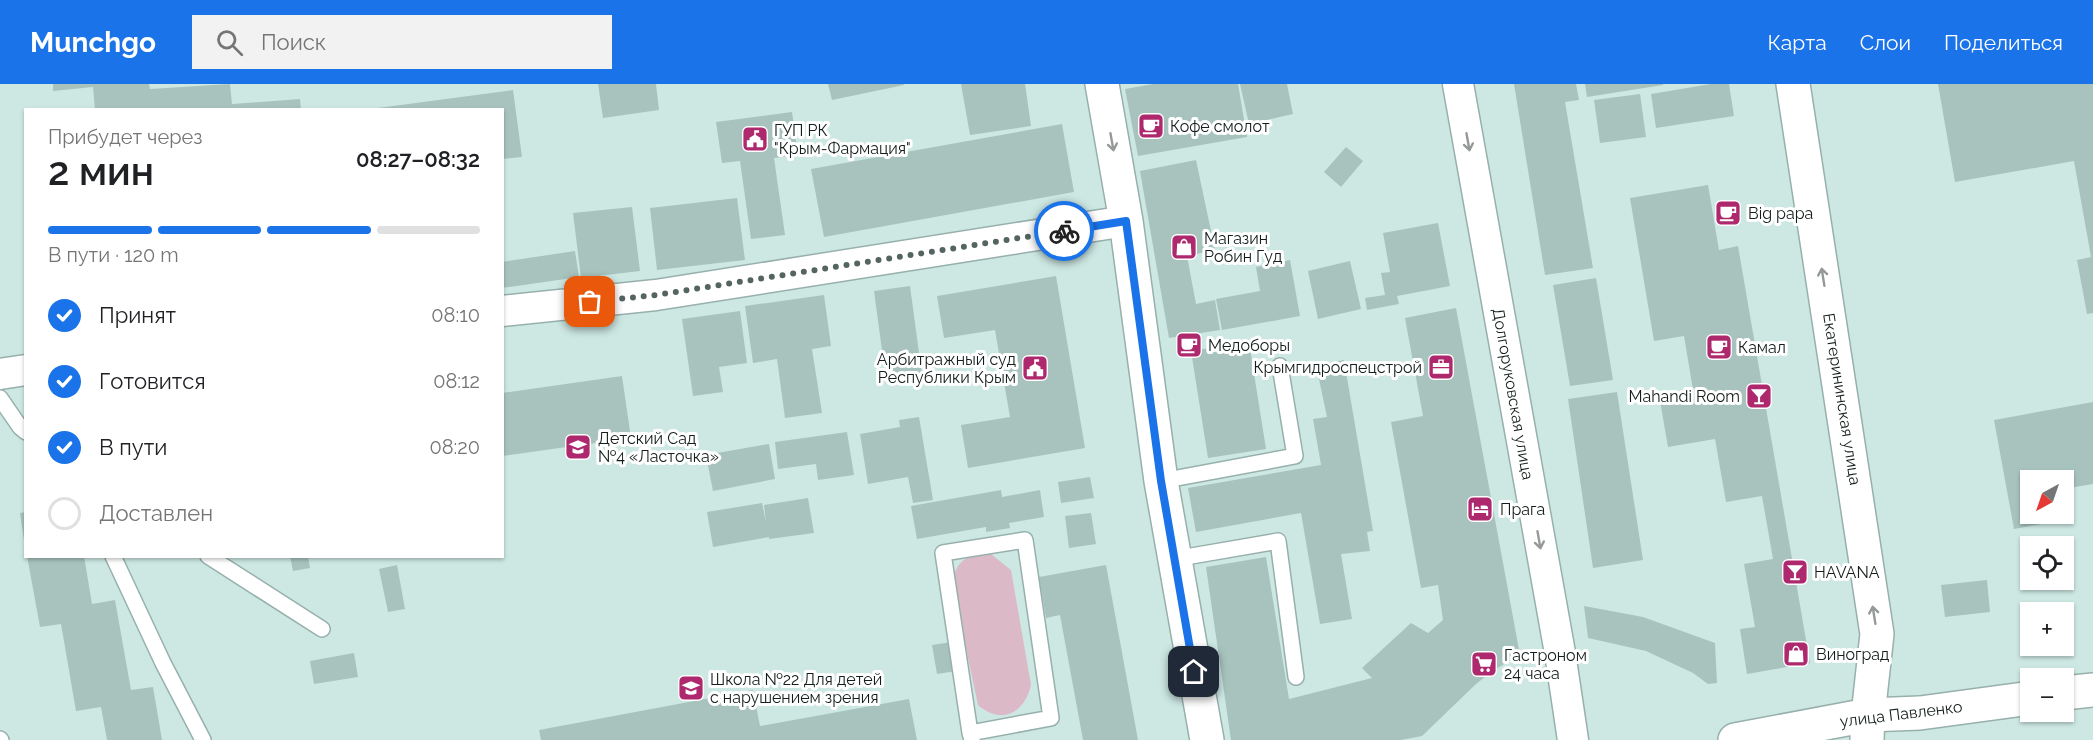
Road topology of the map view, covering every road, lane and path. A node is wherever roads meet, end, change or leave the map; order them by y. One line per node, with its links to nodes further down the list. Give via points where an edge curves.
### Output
1 (1102, 84): 4 (main road, one-way to 4)
2 (1458, 84): 24 (street, Долгоруковская улица, one-way to 24)
3 (1792, 84): 20 (main road, Екатерининская улица, one-way to 3, via 1877,634)
4 (1126, 221): 5 (street, via 656,295); 11 (main road)
5 (504, 310)
6 (1280, 366): 11 (lane, via 1295,456)
7 (24, 370): 8 (street)
8 (0, 374)
9 (0, 398): 10 (lane)
10 (24, 430)
11 (1161, 481): 14 (main road)
12 (114, 558): 22 (lane)
13 (211, 558): 15 (lane)
14 (1174, 559): 16 (lane, via 1278,541); 23 (main road)
15 (322, 629)
16 (1296, 677)
17 (2093, 690): 18 (main road)
18 (2074, 692)
19 (2020, 699): 20 (main road, улица Павленко, via 1920,713)
20 (1868, 728): 25 (main road, улица Павленко)
21 (971, 736): 21 (lane, via 1051,718 1025,540 943,553)
22 (202, 740)
23 (1207, 740)
24 (1573, 740)
25 (1735, 740)

